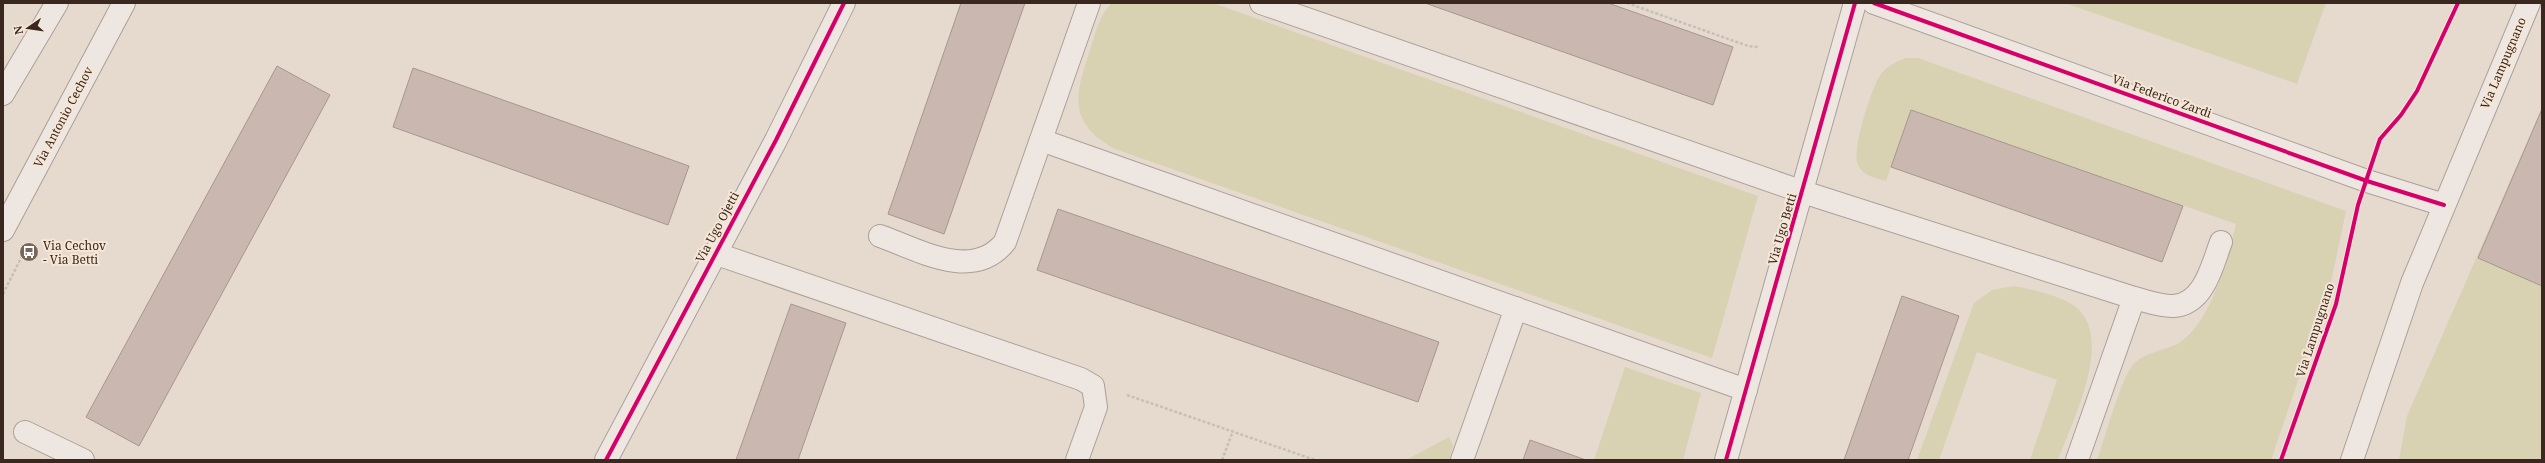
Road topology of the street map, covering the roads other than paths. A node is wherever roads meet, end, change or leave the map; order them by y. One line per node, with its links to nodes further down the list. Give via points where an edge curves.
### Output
1 (57, 3): 10 (street)
2 (124, 3): 14 (street, Via Antonio Cechov)
3 (844, 3): 17 (street, Via Ugo Ojetti, via 776,140)
4 (1089, 3): 11 (street)
5 (1261, 3): 9 (street)
6 (1855, 3): 12 (street, Via Ugo Betti)
7 (1874, 3): 13 (street, Via Federico Zardi, via 2366,181)
8 (2529, 3): 13 (street, Via Lampugnano)
9 (1302, 10): 12 (street)
10 (3, 94)
11 (1041, 140): 15 (street, via 1005,242 996,254 981,261 963,263 943,259); 19 (street)
12 (1803, 192): 18 (street); 20 (street, Via Ugo Betti)
13 (2444, 205): 28 (street, Via Lampugnano, via 2412,283)
14 (3, 230)
15 (880, 236)
16 (2221, 242): 18 (street, via 2203,287 2190,302 2173,306)
17 (714, 253): 23 (street, Via Ugo Ojetti); 24 (street, via 1081,379 1093,386 1096,407)
18 (2134, 298): 27 (street)
19 (1516, 308): 20 (street); 25 (street)
20 (1746, 390): 26 (street, Via Ugo Betti)
21 (25, 432): 22 (street)
22 (83, 460)
23 (606, 460)
24 (1077, 460)
25 (1462, 460)
26 (1726, 460)
27 (2077, 460)
28 (2352, 460)

